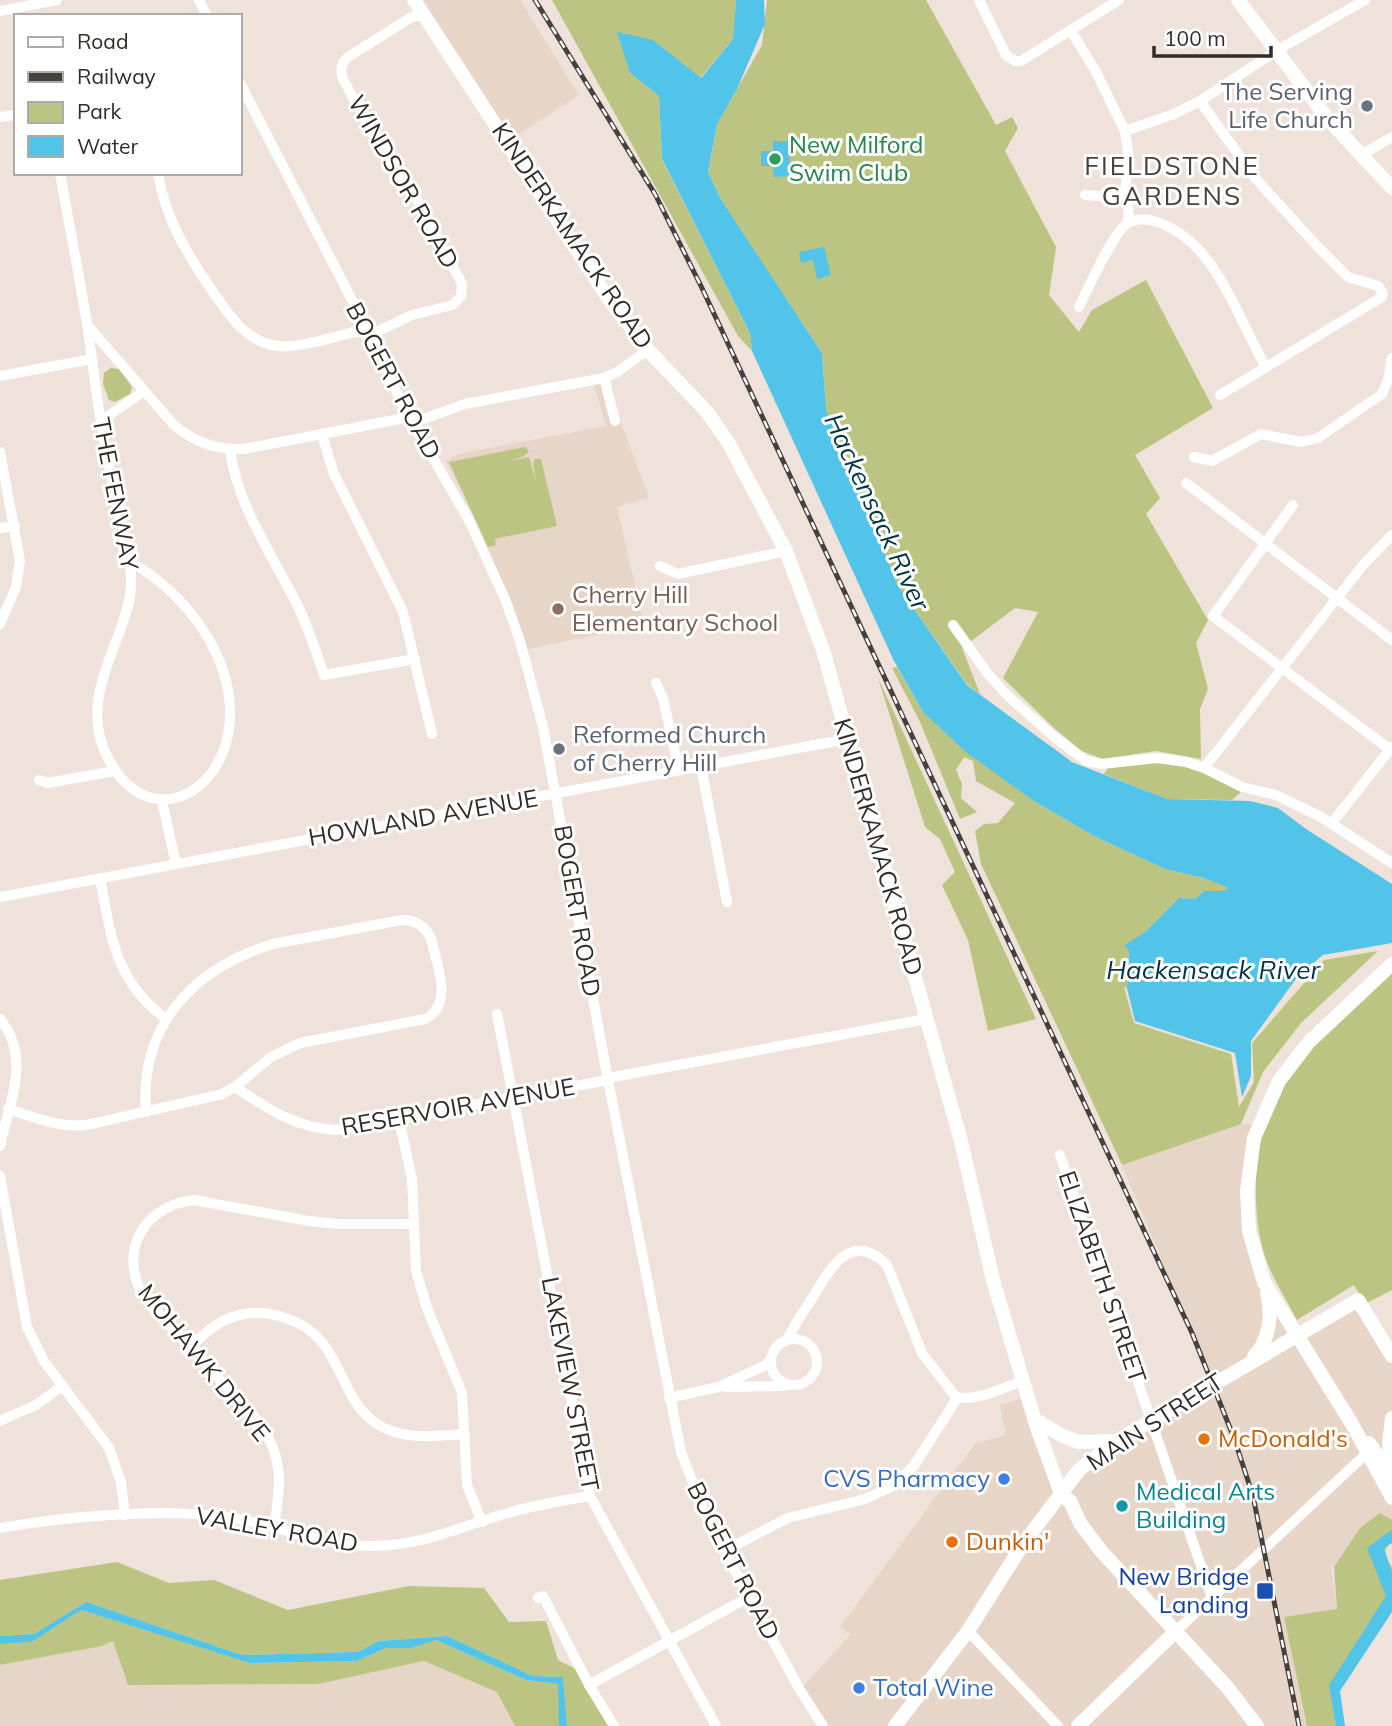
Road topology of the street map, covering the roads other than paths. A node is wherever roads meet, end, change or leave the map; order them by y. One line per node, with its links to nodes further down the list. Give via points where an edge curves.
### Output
1 (57, 0): 7 (street)
2 (414, 0): 8 (main road, KINDERKAMACK ROAD)
3 (979, 0): 9 (street, via 1006,55 1015,61 1026,60)
4 (1119, 0): 9 (street)
5 (1238, 0): 10 (main road)
6 (1365, 0): 10 (street)
7 (0, 11)
8 (422, 13): 24 (street, WINDSOR ROAD, via 348,57 342,63 342,76 372,134 428,218 462,290 447,308); 25 (main road, KINDERKAMACK ROAD, via 608,298)
9 (1071, 31): 13 (street)
10 (1276, 51): 12 (street); 15 (main road)
11 (242, 87): 24 (street, BOGERT ROAD)
12 (1200, 101): 13 (street); 28 (street, via 1256,179 1296,224 1348,277 1378,286 1383,294)
13 (1125, 131): 20 (street)
14 (1392, 137): 15 (street)
15 (1361, 155): 18 (main road)
16 (60, 175): 23 (street, THE FENWAY)
17 (158, 175): 24 (street, WINDSOR ROAD, via 169,217 187,253 233,321 250,336 286,347)
18 (1392, 188)
19 (1085, 195): 20 (street)
20 (1125, 198): 21 (street)
21 (1127, 223): 22 (street); 28 (street, via 1137,219 1158,222 1196,246 1229,294)
22 (1079, 307)
23 (87, 326): 26 (street, THE FENWAY); 31 (street)
24 (368, 332): 33 (street, BOGERT ROAD)
25 (648, 350): 30 (street); 46 (main road, KINDERKAMACK ROAD, via 715,422)
26 (92, 359): 29 (street); 34 (street, THE FENWAY)
27 (1392, 359): 39 (street, via 1382,394 1318,438 1293,441 1261,434 1212,461)
28 (1266, 367): 32 (street)
29 (0, 376)
30 (604, 378): 33 (street, via 465,404 423,419); 35 (street)
31 (144, 391): 34 (street); 37 (street, via 185,434)
32 (1220, 395)
33 (410, 417): 36 (street); 64 (street, BOGERT ROAD, via 470,522 505,599 533,684)
34 (101, 421): 47 (street, THE FENWAY)
35 (614, 421)
36 (322, 435): 37 (street); 53 (street, via 334,474 394,590)
37 (230, 450): 53 (street, via 243,500 303,617 324,675)
38 (0, 452): 42 (street)
39 (1194, 457)
40 (1186, 483): 45 (street)
41 (1293, 505): 45 (street)
42 (15, 526): 43 (street); 50 (street, via 19,574)
43 (0, 528)
44 (1392, 536): 49 (street)
45 (1266, 544): 49 (street); 54 (street, via 1213,616)
46 (786, 551): 48 (street, via 678,574); 57 (main road, KINDERKAMACK ROAD, via 823,650)
47 (129, 561): 62 (street, THE FENWAY, via 129,605 100,684 96,711 99,739); 65 (street, via 166,587 193,615 212,648 229,702 225,745 212,772 186,796)
48 (660, 566)
49 (1337, 598): 52 (street); 54 (street)
50 (0, 624)
51 (953, 625): 60 (street, via 1008,696 1086,761 1102,764 1157,758)
52 (1392, 640)
53 (415, 659): 56 (street)
54 (1281, 668): 58 (street); 60 (street)
55 (656, 683): 61 (street)
56 (432, 734)
57 (847, 739): 59 (street, HOWLAND AVENUE); 76 (main road, KINDERKAMACK ROAD)
58 (1391, 750): 66 (street)
59 (701, 766): 61 (street, HOWLAND AVENUE); 71 (street)
60 (1204, 768): 66 (street, via 1242,788 1276,795)
61 (678, 770): 64 (street, HOWLAND AVENUE)
62 (115, 771): 63 (street, via 47,783); 65 (street, THE FENWAY, via 145,796)
63 (39, 780)
64 (556, 793): 68 (street, HOWLAND AVENUE); 77 (street, BOGERT ROAD)
65 (162, 801): 68 (street)
66 (1332, 823): 67 (street)
67 (1392, 863)
68 (176, 864): 69 (street, HOWLAND AVENUE)
69 (100, 878): 70 (street, HOWLAND AVENUE); 75 (street, via 112,943 124,973 142,999)
70 (0, 897)
71 (727, 902)
72 (1392, 964): 88 (main road, via 1309,1042 1279,1081 1261,1117 1251,1151 1247,1191 1249,1231)
73 (497, 1014): 79 (street, LAKEVIEW STREET)
74 (0, 1018): 80 (street, via 18,1059)
75 (166, 1019): 78 (street, via 194,986 238,957 273,944 402,920 422,926 431,938 442,992 437,1011 425,1019 300,1044 271,1058); 81 (street, via 148,1062)
76 (926, 1019): 77 (street, RESERVOIR AVENUE); 95 (main road, KINDERKAMACK ROAD)
77 (608, 1079): 79 (street, RESERVOIR AVENUE); 100 (street, BOGERT ROAD)
78 (235, 1087): 81 (street, via 211,1098); 82 (street, RESERVOIR AVENUE, via 278,1115 307,1126 336,1130)
79 (514, 1098): 82 (street, RESERVOIR AVENUE); 111 (street, LAKEVIEW STREET)
80 (9, 1109): 81 (street, via 72,1126); 83 (street)
81 (146, 1112)
82 (399, 1119): 86 (street, via 412,1179)
83 (0, 1146)
84 (1060, 1155): 103 (street, ELIZABETH STREET)
85 (0, 1176): 87 (street)
86 (413, 1224): 91 (street, MOHAWK DRIVE, via 309,1222 194,1200 171,1205 145,1225 136,1243 133,1266 145,1299); 106 (street, via 420,1289 460,1386)
87 (5, 1236): 97 (street, via 27,1327)
88 (1264, 1282): 89 (main road); 94 (main road, via 1270,1311 1266,1338)
89 (1296, 1335): 92 (main road, MAIN STREET, via 1358,1300); 94 (main road, MAIN STREET); 105 (main road)
90 (787, 1340): 93 (street, via 776,1347); 96 (street, via 807,1343 818,1361 810,1380); 99 (street, via 834,1263 848,1254 872,1254 890,1272 922,1353)
91 (190, 1347): 106 (street, via 237,1315 279,1316 302,1326 321,1342 352,1398 378,1424 410,1436); 116 (street, MOHAWK DRIVE, via 260,1423 272,1444 280,1482)
92 (1392, 1356)
93 (770, 1360): 96 (street, via 773,1374); 98 (street)
94 (1248, 1362): 103 (main road, MAIN STREET)
95 (1023, 1381): 99 (street, via 972,1399); 102 (main road, KINDERKAMACK ROAD)
96 (790, 1385): 98 (street)
97 (62, 1386): 104 (street, via 36,1405); 114 (street, via 109,1448 121,1482)
98 (718, 1387): 100 (street)
99 (958, 1397): 118 (street, via 913,1467 891,1486 865,1499 788,1518)
100 (669, 1398): 118 (street, BOGERT ROAD, via 690,1479)
101 (1392, 1418): 109 (main road)
102 (1034, 1419): 107 (main road, via 1078,1442); 112 (main road, KINDERKAMACK ROAD)
103 (1151, 1420): 107 (main road, MAIN STREET); 121 (street, ELIZABETH STREET)
104 (0, 1421)
105 (1352, 1424): 108 (main road); 110 (main road)
106 (465, 1434): 115 (street, via 467,1485)
107 (1117, 1440): 112 (main road, MAIN STREET, via 1079,1470)
108 (1366, 1454): 113 (main road); 121 (street)
109 (1392, 1459)
110 (1392, 1475)
111 (590, 1496): 115 (street, VALLEY ROAD); 124 (street, LAKEVIEW STREET)
112 (1062, 1496): 122 (main road, MAIN STREET, via 1023,1544); 123 (main road, KINDERKAMACK ROAD, via 1070,1501 1101,1551)
113 (1392, 1498)
114 (125, 1514): 116 (street, VALLEY ROAD, via 210,1515); 117 (street, VALLEY ROAD)
115 (482, 1522): 116 (street, VALLEY ROAD, via 433,1538 374,1546 332,1543)
116 (274, 1527)
117 (0, 1528)
118 (724, 1551): 119 (street, BOGERT ROAD)
119 (749, 1597): 124 (street); 129 (street, BOGERT ROAD)
120 (538, 1598): 125 (street, via 543,1595)
121 (1212, 1598): 123 (street)
122 (968, 1631): 130 (main road, MAIN STREET); 131 (street)
123 (1176, 1631): 126 (main road); 132 (main road, KINDERKAMACK ROAD)
124 (669, 1641): 125 (street); 128 (street, LAKEVIEW STREET)
125 (589, 1685): 127 (street)
126 (1082, 1725)
127 (614, 1726)
128 (716, 1726)
129 (823, 1726)
130 (895, 1726)
131 (1058, 1726)
132 (1256, 1726)

